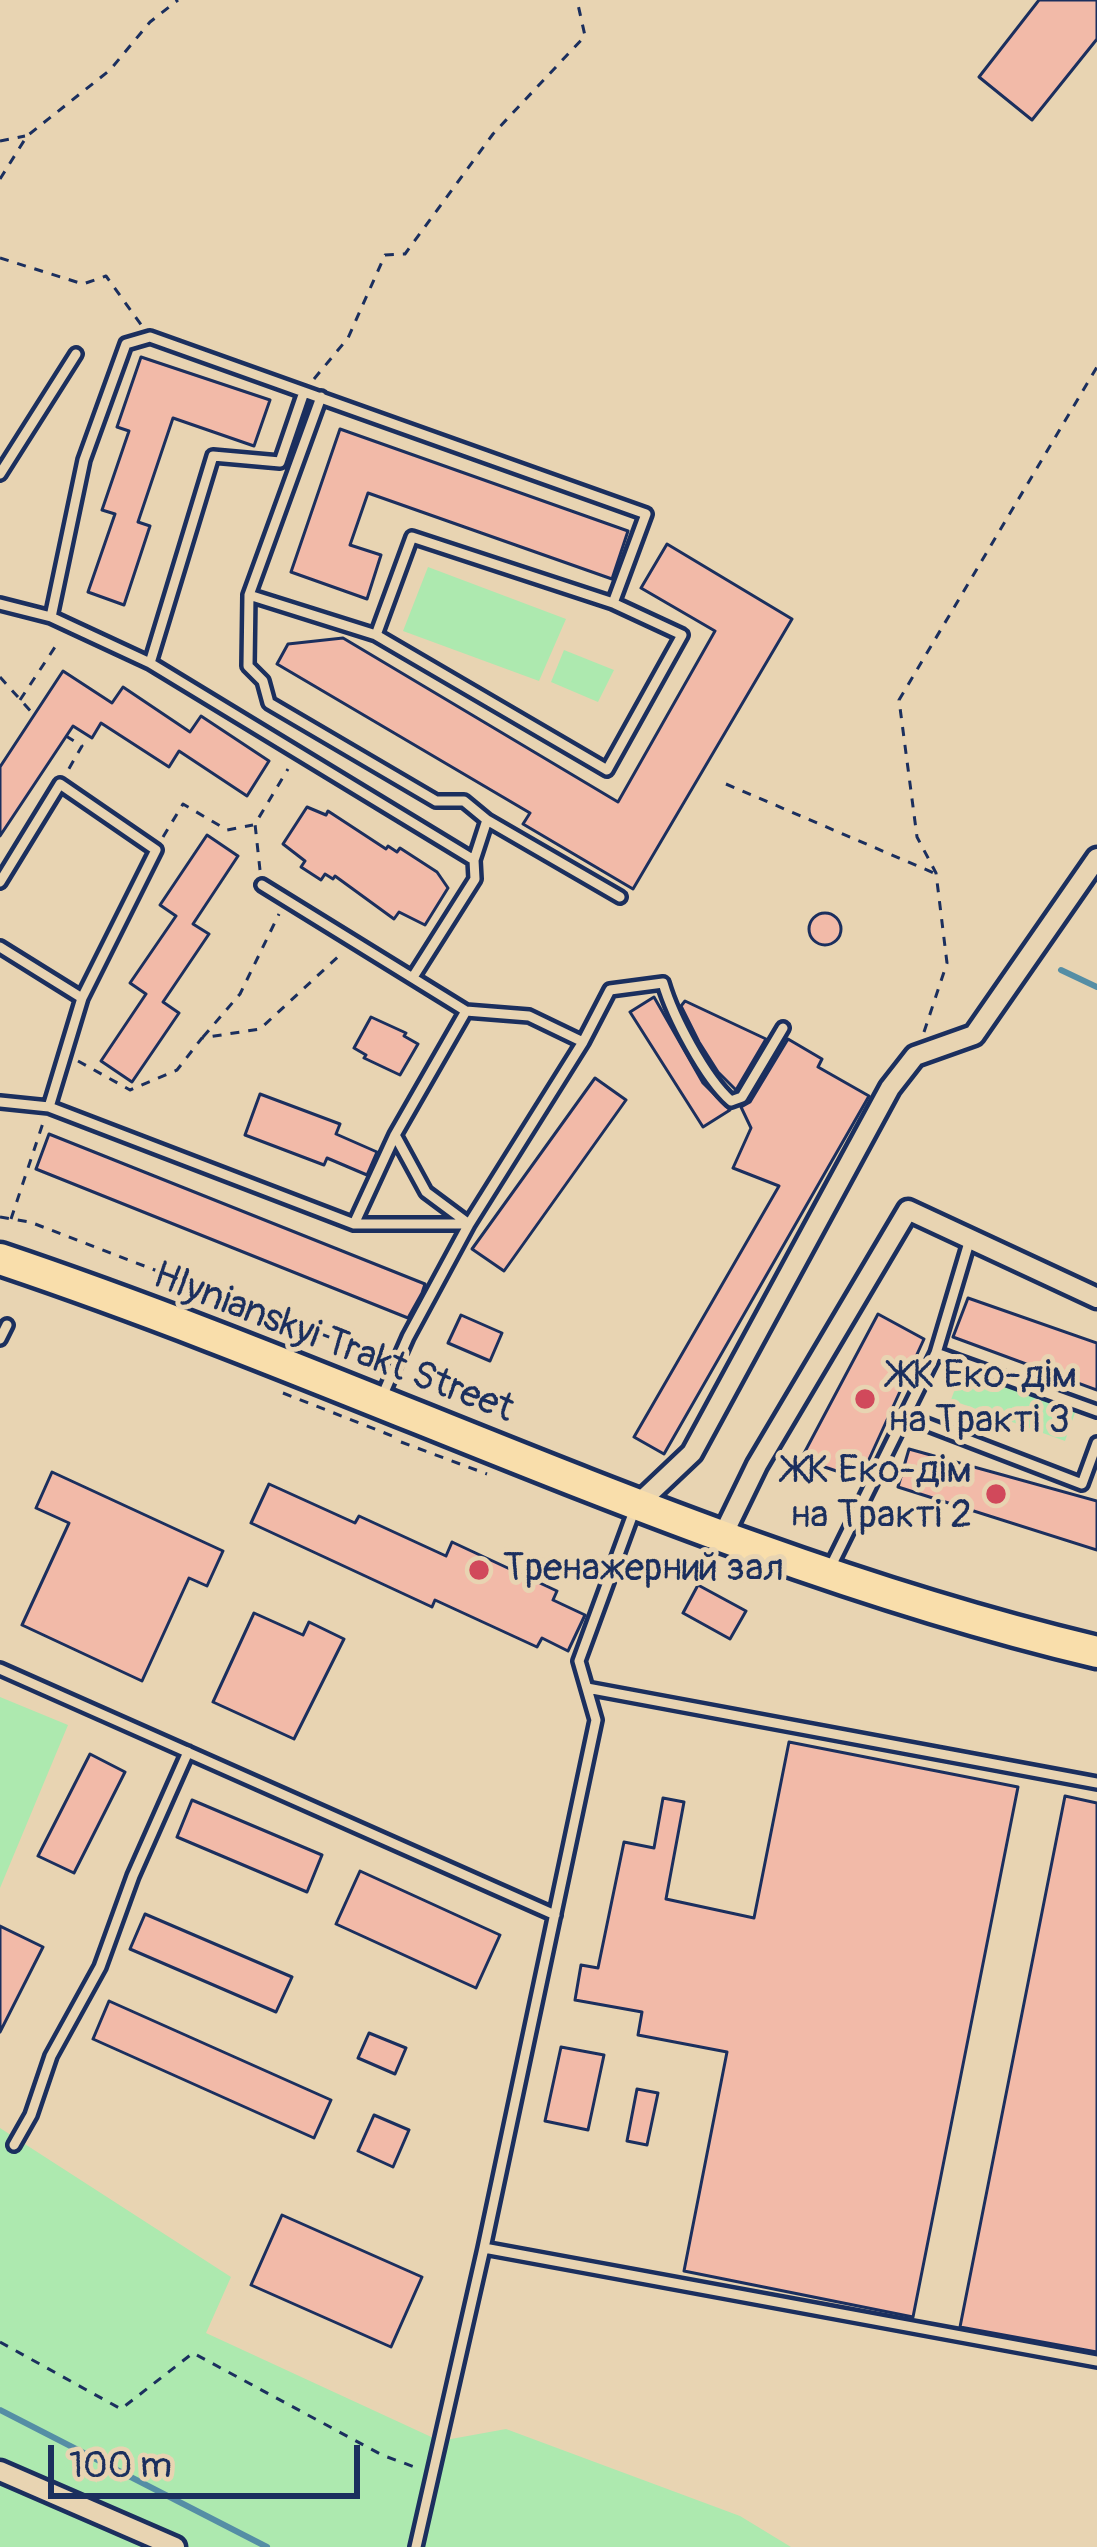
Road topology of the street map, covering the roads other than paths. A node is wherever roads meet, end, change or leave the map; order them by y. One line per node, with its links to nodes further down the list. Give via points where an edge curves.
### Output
1 (76, 354): 4 (lane)
2 (304, 392): 3 (lane); 8 (lane, via 150,337 125,344 84,460); 10 (lane, via 280,462 214,456)
3 (321, 398): 5 (lane); 6 (lane, via 646,514)
4 (0, 474)
5 (249, 595): 9 (lane); 11 (lane, via 248,665 269,703 436,801 464,801)
6 (613, 603): 9 (lane, via 412,537); 9 (lane, via 682,635 607,770)
7 (0, 604): 8 (lane)
8 (51, 617): 10 (lane)
9 (376, 635)
10 (150, 663): 13 (lane)
11 (487, 820): 13 (lane); 16 (lane)
12 (1097, 858): 38 (street, via 974,1035 915,1056 890,1088 692,1453)
13 (474, 860): 18 (lane, via 475,879)
14 (0, 882): 19 (lane, via 60,784 156,850)
15 (262, 885): 18 (lane)
16 (620, 897)
17 (0, 947): 19 (lane)
18 (413, 977): 20 (lane)
19 (82, 998): 24 (lane)
20 (466, 1011): 22 (lane, via 529,1016); 25 (lane)
21 (783, 1028): 22 (lane, via 737,1101 711,1076 663,983 610,990)
22 (583, 1042): 27 (lane)
23 (0, 1102): 24 (lane)
24 (49, 1107): 26 (lane)
25 (395, 1135): 26 (lane); 27 (lane, via 426,1192)
26 (355, 1224): 27 (lane)
27 (469, 1224): 35 (lane)
28 (970, 1239): 30 (street); 33 (lane); 39 (street, via 908,1210)
29 (0, 1259): 35 (main road, Hlynianskyi Trakt Street)
30 (1097, 1298)
31 (8, 1325): 32 (lane)
32 (0, 1339)
33 (935, 1353): 34 (lane); 36 (lane)
34 (1097, 1411)
35 (370, 1414): 38 (main road, Hlynianskyi Trakt Street)
36 (905, 1416): 37 (lane, via 1082,1484); 40 (lane)
37 (1097, 1443)
38 (644, 1510): 39 (main road, Hlynianskyi Trakt Street); 43 (lane, via 579,1661)
39 (722, 1537): 40 (main road, Hlynianskyi Trakt Street)
40 (827, 1573): 41 (main road, Hlynianskyi Trakt Street, via 975,1623)
41 (1097, 1652)
42 (0, 1669): 44 (lane)
43 (587, 1688): 45 (lane); 46 (lane, via 596,1720)
44 (188, 1752): 46 (lane); 47 (lane, via 100,1967)
45 (1097, 1783)
46 (555, 1915): 48 (lane)
47 (14, 2145)
48 (484, 2248): 49 (lane); 53 (lane)
49 (1097, 2361)
50 (0, 2471): 51 (street)
51 (141, 2541): 52 (street)
52 (175, 2547)
53 (416, 2547)

